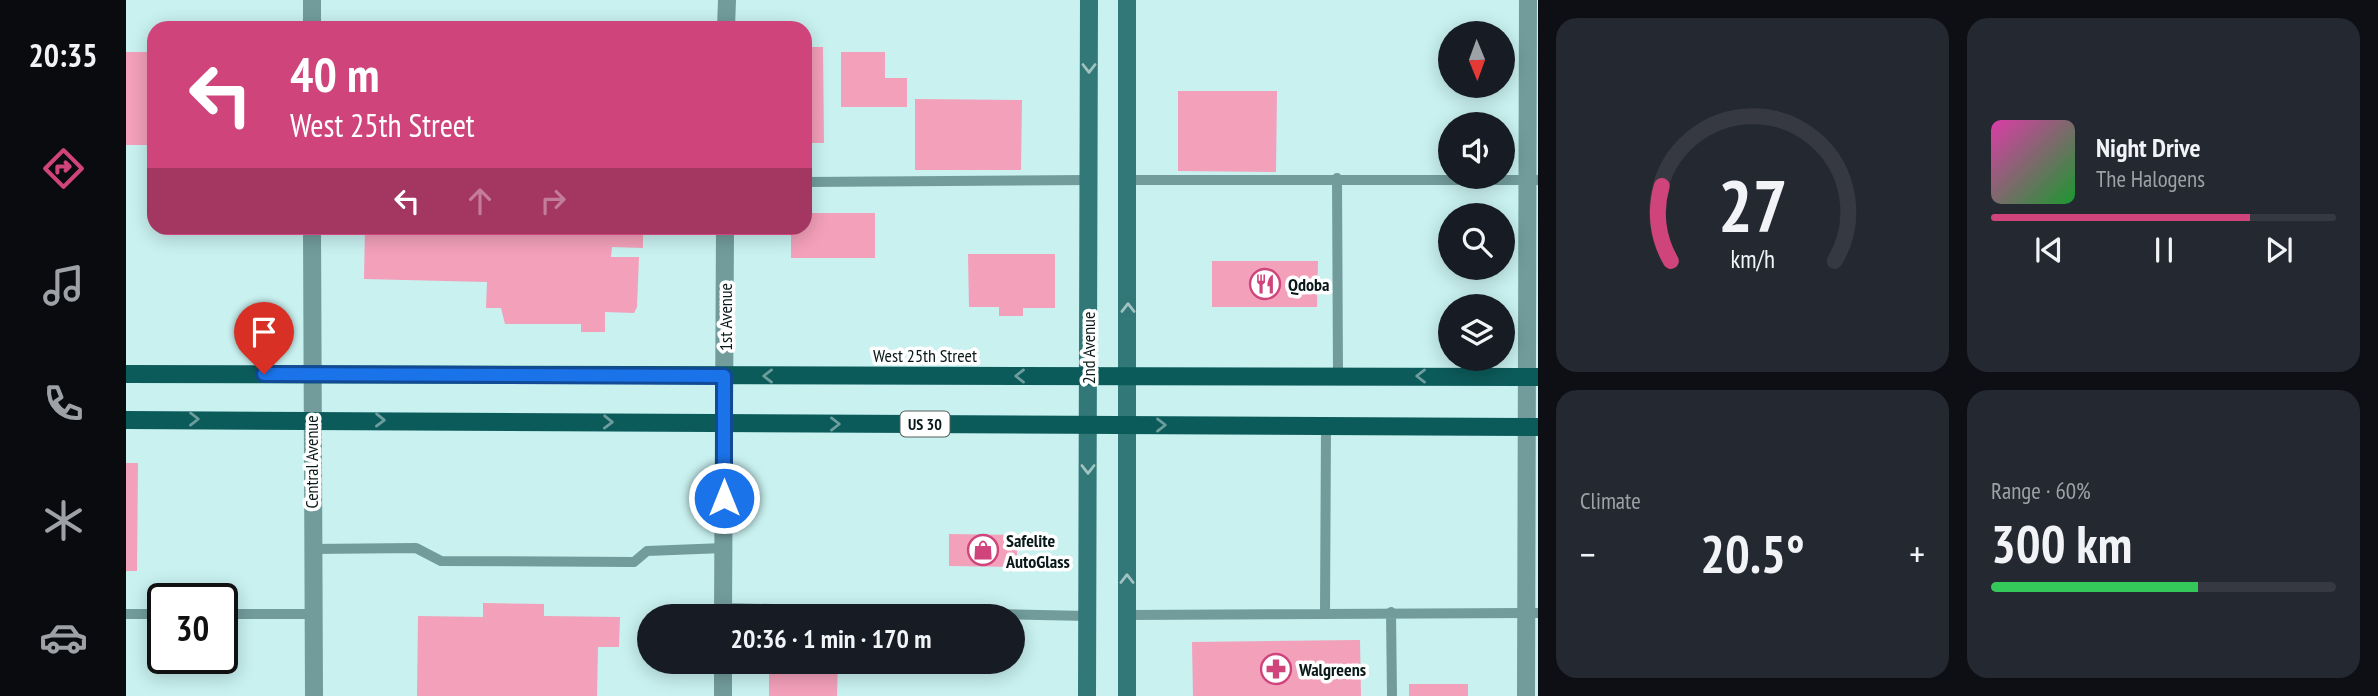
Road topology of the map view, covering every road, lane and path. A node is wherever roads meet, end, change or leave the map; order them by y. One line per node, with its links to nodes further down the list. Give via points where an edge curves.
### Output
1 (312, 0): 6 (street)
2 (727, 0): 7 (street)
3 (1089, 0): 9 (main road, 2nd Avenue, one-way to 9)
4 (1127, 0): 10 (main road)
5 (1528, 0): 11 (street)
6 (312, 21)
7 (726, 21)
8 (1337, 178): 10 (lane); 11 (lane); 20 (lane)
9 (1089, 180): 12 (lane); 18 (main road, 2nd Avenue)
10 (1127, 180): 19 (main road, one-way to 10)
11 (1532, 180): 21 (street)
12 (812, 182)
13 (312, 235): 16 (street, Central Avenue)
14 (725, 235): 17 (street, 1st Avenue)
15 (126, 374): 16 (main road, West 25th Street)
16 (311, 374): 17 (main road, West 25th Street); 22 (street, Central Avenue)
17 (724, 376): 18 (main road, West 25th Street, one-way to 17); 24 (street, 1st Avenue)
18 (1088, 376): 19 (main road, West 25th Street); 25 (main road, 2nd Avenue)
19 (1128, 376): 20 (main road, West 25th Street); 26 (main road)
20 (1338, 376): 21 (main road, West 25th Street, one-way to 20)
21 (1532, 377): 28 (street)
22 (312, 419): 23 (main road, US 30, one-way to 22); 24 (main road, US 30, one-way to 24); 30 (street, Central Avenue)
23 (126, 420)
24 (724, 424): 25 (main road, US 30, one-way to 25); 29 (street, 1st Avenue)
25 (1088, 425): 26 (main road, US 30); 41 (main road, 2nd Avenue, one-way to 41)
26 (1128, 425): 27 (main road, US 30, one-way to 27); 40 (main road, one-way to 26)
27 (1326, 426): 28 (main road, US 30); 32 (lane)
28 (1532, 427): 34 (street)
29 (724, 548): 30 (lane, via 647,551 634,562 441,561 416,548); 31 (street, 1st Avenue)
30 (311, 549): 38 (street, Central Avenue)
31 (723, 604)
32 (1325, 612): 33 (lane); 40 (lane)
33 (1391, 612): 34 (lane); 47 (lane)
34 (1532, 613): 48 (street)
35 (126, 614): 36 (lane)
36 (147, 614)
37 (238, 614): 38 (lane)
38 (312, 614): 43 (street, Central Avenue)
39 (1025, 615): 41 (lane)
40 (1127, 615): 46 (main road)
41 (1087, 616): 45 (main road, 2nd Avenue)
42 (723, 674): 44 (street)
43 (314, 696)
44 (723, 696)
45 (1087, 696)
46 (1127, 696)
47 (1392, 696)
48 (1526, 696)

